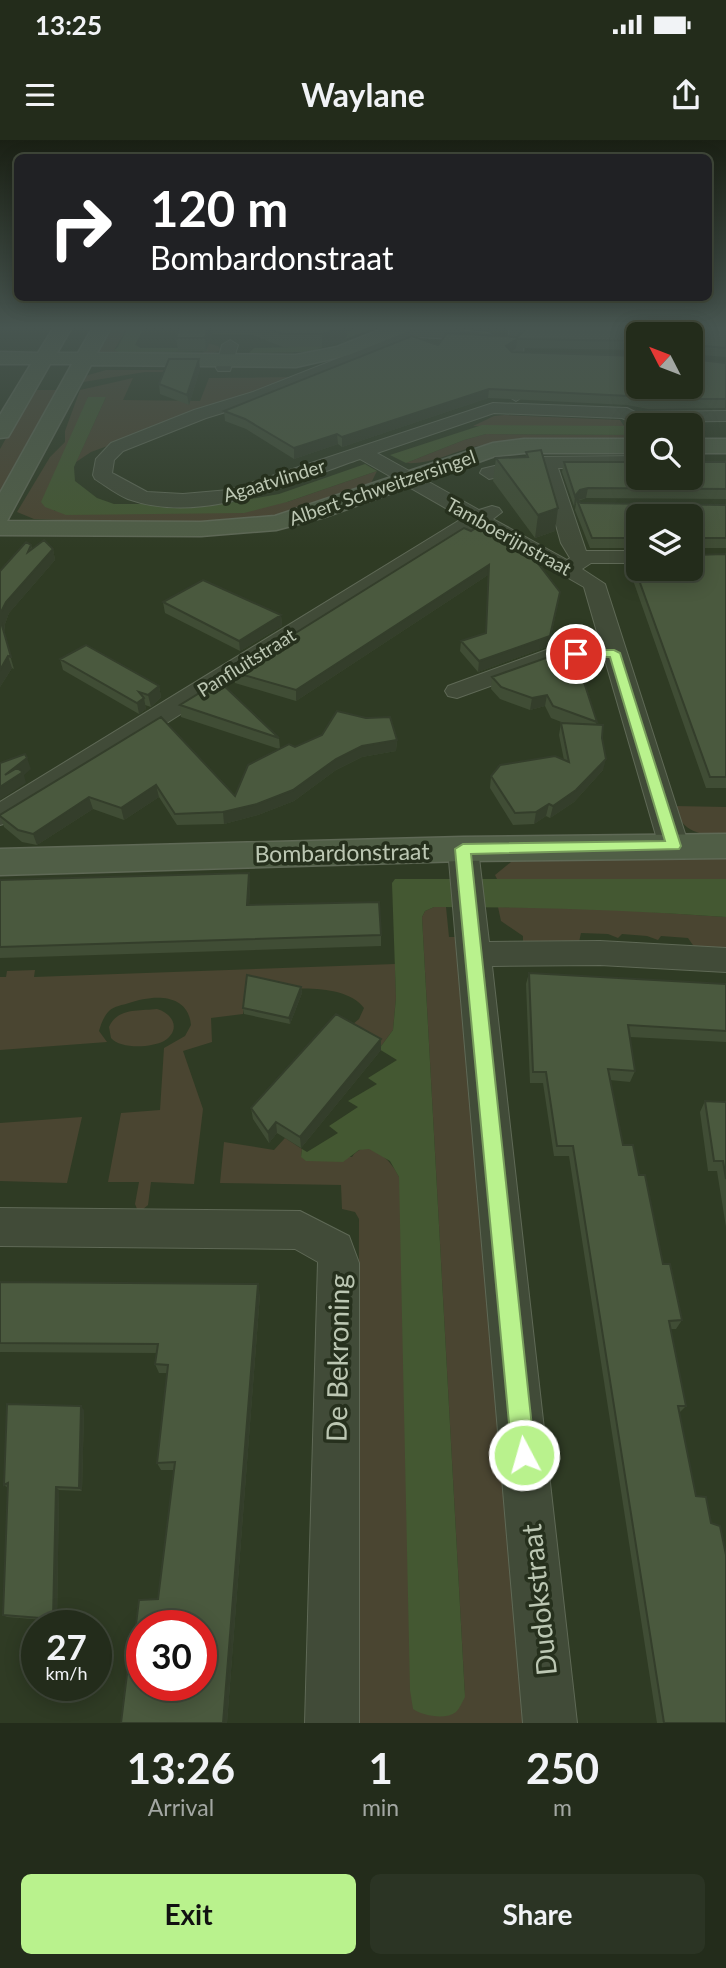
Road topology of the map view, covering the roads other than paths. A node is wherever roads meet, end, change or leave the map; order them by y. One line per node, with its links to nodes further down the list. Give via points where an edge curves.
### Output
1 (19, 401): 7 (street)
2 (61, 401): 18 (street)
3 (241, 401): 11 (street, Agaatvlinder, via 117,447 105,458 102,475 134,495 214,498)
4 (516, 401): 5 (street)
5 (516, 408): 6 (street, Agaatvlinder, via 627,413 631,417); 11 (street, Agaatvlinder, via 493,408)
6 (726, 416)
7 (0, 432)
8 (626, 446): 17 (street, Albert Schweitzersingel, via 524,446 477,454)
9 (703, 446): 10 (street)
10 (726, 446)
11 (361, 453): 17 (street, Tamboerijnstraat)
12 (547, 462): 13 (street, Albert Schweitzersingel); 16 (street, Albert Schweitzersingel); 22 (street)
13 (626, 462)
14 (703, 462): 15 (street)
15 (726, 462)
16 (489, 473)
17 (408, 478): 19 (street, Tamboerijnstraat); 20 (street, Albert Schweitzersingel, via 276,523 201,529)
18 (0, 515)
19 (484, 515): 22 (street, Tamboerijnstraat); 25 (street, Panfluitstraat)
20 (0, 528)
21 (626, 558): 22 (street)
22 (573, 563): 23 (street, Tamboerijnstraat, via 594,584)
23 (614, 653): 24 (street, via 557,654); 26 (street, Tamboerijnstraat)
24 (457, 691)
25 (0, 815)
26 (674, 846): 27 (street, Bombardonstraat); 28 (street, Bombardonstraat)
27 (726, 846)
28 (463, 849): 29 (street, Bombardonstraat); 30 (street, Dudokstraat)
29 (0, 862)
30 (473, 939): 31 (street); 34 (street, Dudokstraat)
31 (726, 960)
32 (0, 1227): 33 (street, De Bekroning, via 300,1230 335,1250 339,1263)
33 (332, 1723)
34 (550, 1723)

